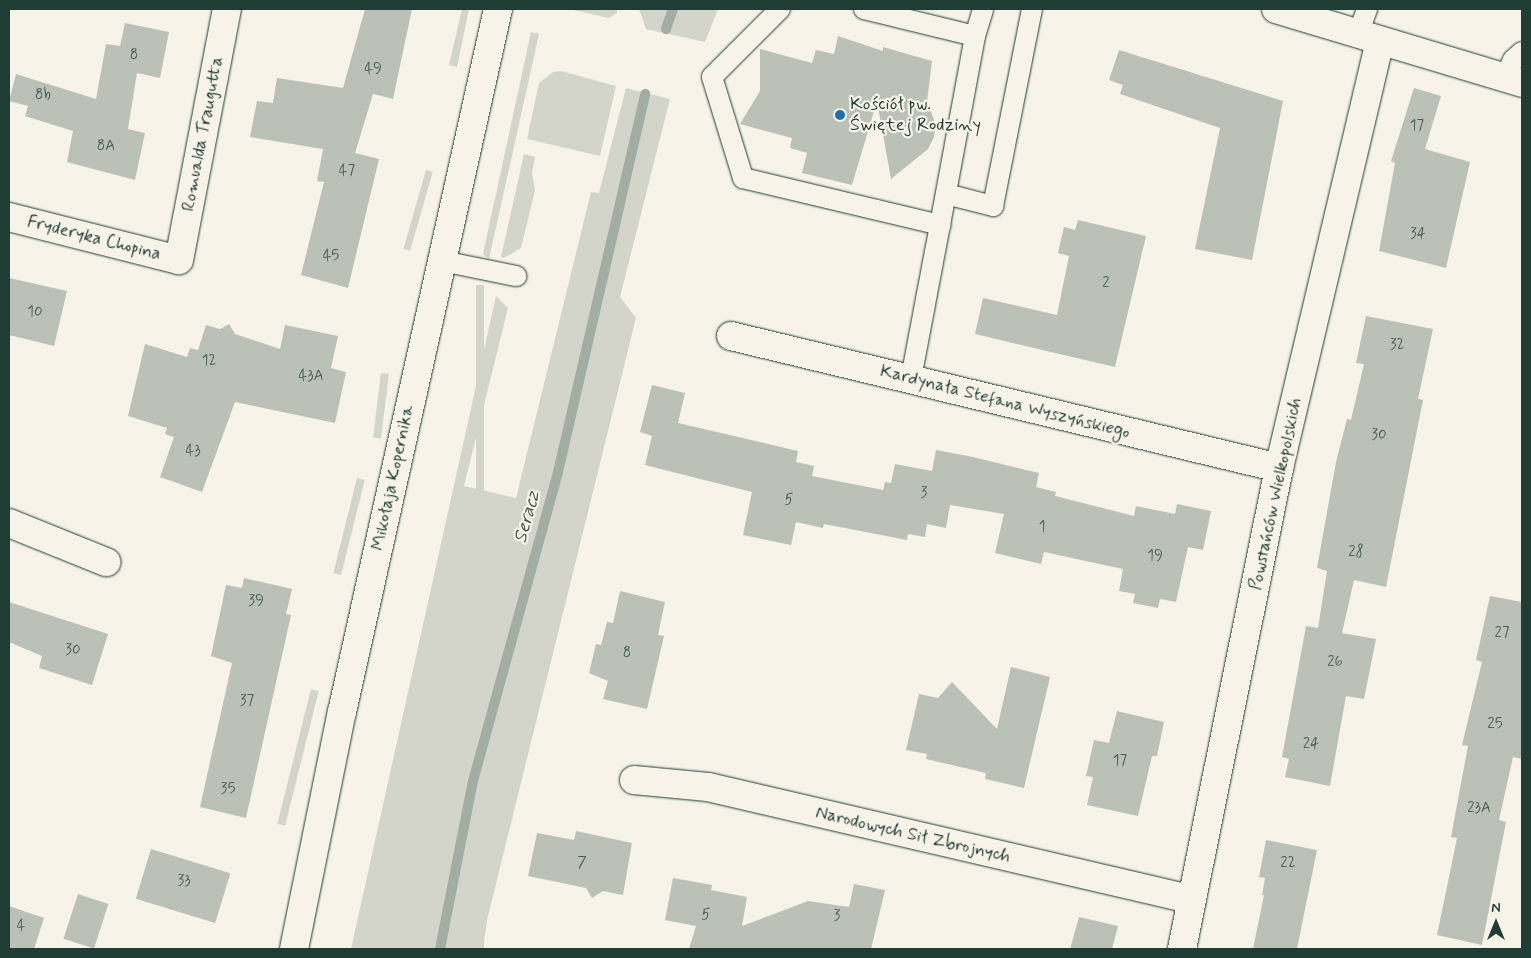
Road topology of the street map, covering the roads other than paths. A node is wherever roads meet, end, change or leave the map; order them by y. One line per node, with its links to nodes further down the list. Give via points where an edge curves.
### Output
1 (227, 9): 16 (street, Romualda Traugutta)
2 (498, 9): 17 (street, Mikołaja Kopernika)
3 (780, 9): 15 (lane, via 712,76 743,178)
4 (864, 9): 9 (lane)
5 (983, 9): 9 (lane)
6 (1032, 9): 13 (lane, via 993,206)
7 (1276, 9): 10 (street)
8 (1367, 9): 10 (lane)
9 (975, 36): 13 (lane)
10 (1369, 38): 12 (street); 21 (street, Powstańców Wielkopolskich)
11 (1522, 52): 12 (lane, via 1513,60)
12 (1513, 80)
13 (946, 194): 15 (lane)
14 (9, 216): 16 (street, Fryderyka Chopina)
15 (940, 224): 20 (lane)
16 (179, 260)
17 (442, 261): 18 (lane); 26 (street, Mikołaja Kopernika, via 344,703)
18 (516, 276)
19 (732, 336): 20 (street, Kardynała Stefana Wyszyńskiego)
20 (911, 378): 21 (street, Kardynała Stefana Wyszyńskiego)
21 (1279, 468): 25 (street, Powstańców Wielkopolskich)
22 (9, 523): 23 (street)
23 (106, 562)
24 (634, 780): 25 (street, Narodowych Sił Zbrojnych, via 708,787)
25 (1192, 900): 27 (street, Powstańców Wielkopolskich)
26 (294, 949)
27 (1182, 949)

